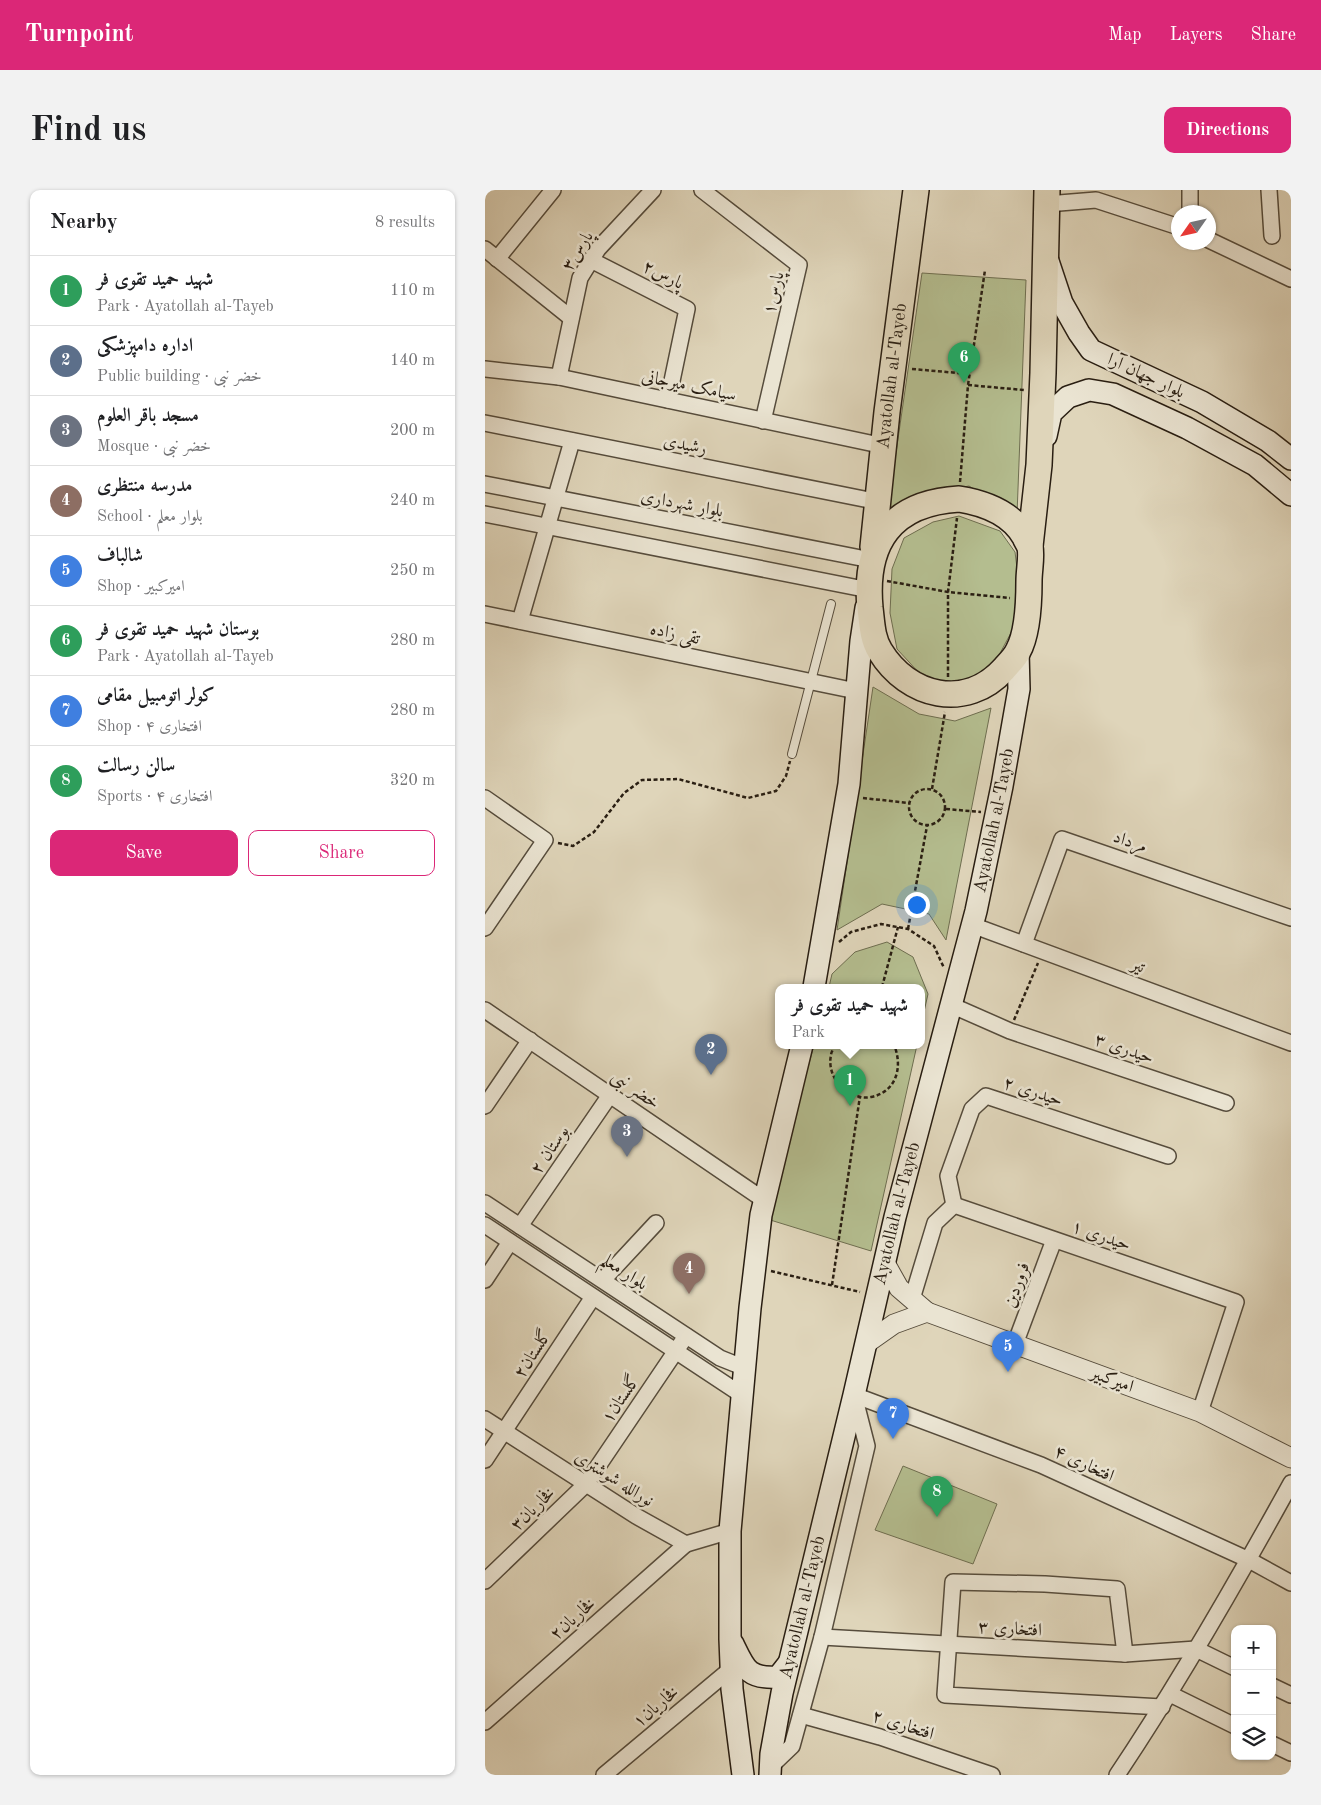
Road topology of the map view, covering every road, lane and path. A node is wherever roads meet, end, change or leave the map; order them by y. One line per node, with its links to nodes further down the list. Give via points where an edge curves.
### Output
1 (553, 190): 13 (street)
2 (653, 190): 15 (street, پارس۳)
3 (702, 190): 26 (street, پارس۱, via 799,265)
4 (916, 190): 19 (highway, Ayatollah al-Tayeb)
5 (1190, 190): 9 (street)
6 (1269, 190): 11 (street)
7 (1096, 195): 8 (street); 10 (street)
8 (1047, 197): 14 (highway)
9 (1190, 205)
10 (1171, 225)
11 (1272, 236)
12 (1216, 243): 17 (street)
13 (491, 254): 18 (street)
14 (1046, 254): 24 (highway); 30 (main road, بلوار جهان آرا, via 1062,303 1091,350 1201,402 1268,441)
15 (591, 260): 18 (street, پارس۳, via 580,278); 25 (street, پارس۲, via 687,309)
16 (985, 270): 21 (path)
17 (1291, 279)
18 (571, 318): 22 (street, پارس۳)
19 (893, 368): 21 (path); 29 (highway, Ayatollah al-Tayeb)
20 (485, 369): 22 (street, سیامک میرجانی)
21 (970, 374): 23 (path)
22 (559, 377): 25 (street, سیامک میرجانی)
23 (968, 385): 24 (path); 35 (path)
24 (1042, 391): 31 (highway)
25 (668, 400): 26 (street, سیامک میرجانی)
26 (763, 420): 29 (street, سیامک میرجانی)
27 (485, 423): 28 (street, رشیدی)
28 (572, 441): 34 (street); 36 (street, رشیدی)
29 (884, 446): 36 (highway, Ayatollah al-Tayeb)
30 (1291, 459)
31 (1039, 465): 33 (main road, بلوار جهان آرا, via 1051,412 1068,397 1089,390 1113,394 1187,428 1255,465); 39 (highway)
32 (485, 484): 34 (street, بلوار شهرداری)
33 (1291, 495)
34 (556, 499): 38 (street); 40 (street, بلوار شهرداری)
35 (959, 499): 39 (highway, via 977,502 1008,517); 40 (highway, via 925,505 895,521 884,533); 41 (path)
36 (879, 502): 40 (highway, Ayatollah al-Tayeb)
37 (485, 514): 38 (street)
38 (546, 527): 40 (street); 45 (street)
39 (1030, 546): 42 (highway)
40 (870, 576): 41 (path); 48 (main road, Ayatollah al-Tayeb); 49 (highway, via 873,639 881,653 895,671 912,684)
41 (949, 592): 42 (path); 49 (path)
42 (1029, 600): 46 (highway)
43 (831, 604): 47 (lane)
44 (485, 614): 45 (street, تقی زاده)
45 (520, 621): 47 (street, تقی زاده)
46 (1018, 651): 49 (highway, via 994,679 979,689); 56 (main road, Ayatollah al-Tayeb, via 1019,688)
47 (811, 682): 48 (street, تقی زاده); 50 (lane)
48 (857, 691): 52 (main road, Ayatollah al-Tayeb)
49 (948, 695): 51 (path)
50 (792, 754): 58 (path, via 776,791 748,798 678,779 642,780 624,793 594,832 573,846)
51 (932, 789): 54 (path, via 915,793); 55 (path, via 945,800)
52 (847, 796): 54 (path); 67 (main road, Ayatollah al-Tayeb)
53 (485, 798): 58 (street)
54 (909, 803): 57 (path, via 911,817)
55 (945, 809): 56 (path); 57 (path, via 942,818)
56 (996, 814): 60 (main road, Ayatollah al-Tayeb)
57 (927, 826): 63 (path)
58 (545, 840): 62 (street)
59 (1291, 918): 65 (street, مرداد, via 1062,839)
60 (972, 925): 65 (street, تیر); 69 (main road, Ayatollah al-Tayeb)
61 (898, 927): 63 (path); 64 (path, via 881,924 851,932); 68 (path)
62 (485, 928)
63 (908, 930): 69 (path, via 935,946)
64 (838, 944)
65 (1024, 944): 66 (street, تیر)
66 (1042, 951): 71 (path); 73 (street, تیر)
67 (815, 984)
68 (883, 984)
69 (953, 998): 71 (street, حیدری ۳); 90 (main road, Ayatollah al-Tayeb)
70 (485, 1010): 72 (street, خضر نبی)
71 (1010, 1031): 79 (street, حیدری ۳)
72 (530, 1040): 77 (street, خضر نبی); 80 (street)
73 (1291, 1042)
74 (801, 1049): 82 (main road)
75 (834, 1049): 78 (path, via 831,1072 840,1087)
76 (895, 1049): 78 (path, via 899,1062 896,1078 885,1090 870,1097)
77 (610, 1095): 82 (street, خضر نبی); 87 (street, بوستان ۲)
78 (860, 1096): 94 (path)
79 (1226, 1104)
80 (485, 1106)
81 (1168, 1156): 84 (street, حیدری ۲, via 986,1096 972,1109 947,1176)
82 (765, 1200): 91 (main road)
83 (485, 1202): 87 (street, بلوار معلم)
84 (953, 1205): 88 (street, حیدری ۱); 97 (street, via 935,1223)
85 (656, 1223): 93 (street)
86 (485, 1226): 89 (street)
87 (520, 1226): 93 (street, بلوار معلم)
88 (1054, 1240): 101 (street, فروردین); 106 (street, حیدری ۱, via 1236,1302)
89 (510, 1242): 92 (street); 96 (street)
90 (885, 1263): 95 (main road, Ayatollah al-Tayeb); 97 (street, via 899,1288)
91 (755, 1268): 94 (path); 103 (main road)
92 (485, 1280)
93 (603, 1280): 99 (street, بلوار معلم)
94 (832, 1285): 95 (path)
95 (877, 1296): 100 (main road, Ayatollah al-Tayeb)
96 (593, 1297): 102 (street); 108 (street, گلستان۲)
97 (912, 1299): 98 (street)
98 (927, 1312): 100 (street, via 894,1324); 101 (street, امیرکبیر)
99 (686, 1336): 102 (street, گلستان۱); 103 (street, بلوار معلم, via 720,1358)
100 (867, 1343): 105 (main road, Ayatollah al-Tayeb)
101 (1015, 1344): 106 (street, امیرکبیر)
102 (676, 1351): 104 (street); 112 (street, گلستان۱)
103 (745, 1368): 104 (main road)
104 (742, 1395): 113 (main road)
105 (854, 1395): 115 (street, افتخاری ۴, via 1041,1465); 118 (street, via 867,1446); 123 (main road, Ayatollah al-Tayeb)
106 (1200, 1412): 109 (street, امیرکبیر)
107 (485, 1419): 108 (street, نورالله شوشتری)
108 (504, 1431): 110 (street, گلستان۲); 112 (street, نورالله شوشتری)
109 (1291, 1458)
110 (485, 1460)
111 (1291, 1483): 115 (street)
112 (586, 1484): 114 (street, نورالله شوشتری); 116 (street, فخاریان۳)
113 (730, 1531): 114 (street); 119 (main road)
114 (686, 1544): 130 (street, فخاریان۲)
115 (1249, 1560): 117 (street, افتخاری ۴); 121 (street)
116 (485, 1581)
117 (1291, 1583)
118 (822, 1638): 120 (street, افتخاری ۳); 129 (street)
119 (730, 1639): 123 (main road, via 749,1672 756,1675 778,1677); 125 (main road)
120 (948, 1644): 122 (street, افتخاری ۳); 122 (street, via 953,1582 1045,1584 1117,1589); 128 (street, via 945,1695)
121 (1196, 1649): 122 (street, افتخاری ۳); 124 (street); 128 (street)
122 (1125, 1654)
123 (789, 1663): 134 (main road, Ayatollah al-Tayeb)
124 (1231, 1666)
125 (731, 1668): 135 (street, فخاریان۱); 136 (main road)
126 (1276, 1688): 127 (street)
127 (1291, 1695)
128 (1166, 1700): 131 (street); 138 (street)
129 (801, 1715): 134 (street, via 792,1746); 137 (street, افتخاری ۲, via 881,1737)
130 (485, 1722)
131 (1231, 1724)
132 (1276, 1746): 133 (street)
133 (1291, 1753)
134 (770, 1771)
135 (605, 1775)
136 (743, 1775)
137 (992, 1775)
138 (1117, 1775)

